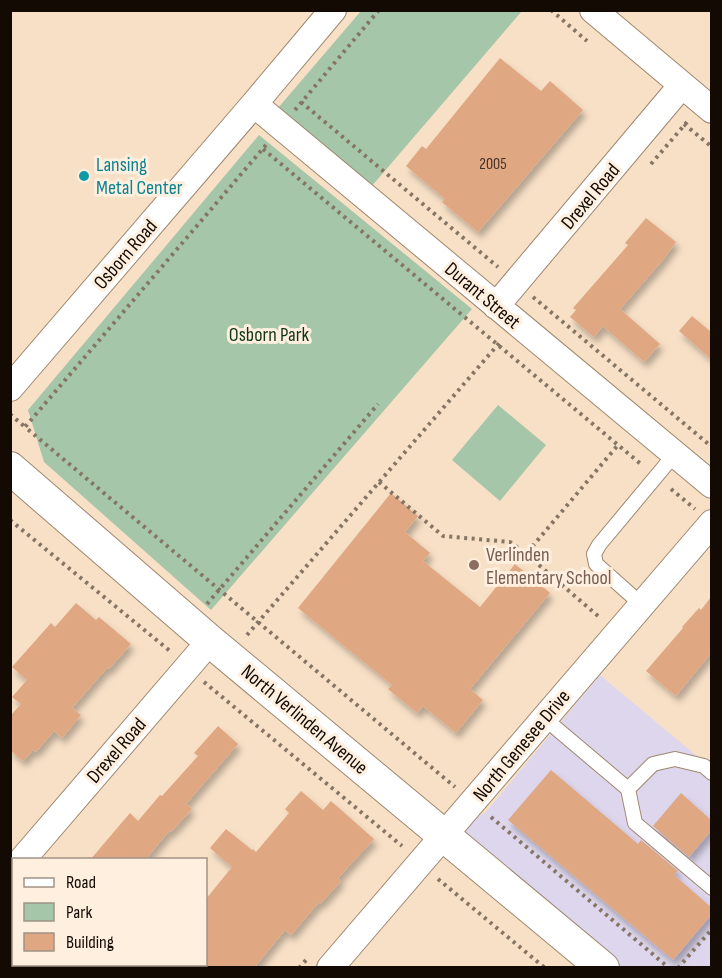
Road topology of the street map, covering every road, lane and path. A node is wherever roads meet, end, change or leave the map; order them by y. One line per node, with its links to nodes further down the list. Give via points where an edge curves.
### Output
1 (333, 10): 7 (street, Osborn Road)
2 (379, 10): 11 (path)
3 (550, 10): 5 (path)
4 (593, 10): 6 (street)
5 (594, 47)
6 (682, 85): 8 (street, Drexel Road); 9 (street)
7 (254, 104): 11 (street, Durant Street); 19 (street, Osborn Road)
8 (665, 106): 10 (path); 16 (street, Drexel Road)
9 (707, 106): 10 (path)
10 (685, 125): 12 (path); 14 (path)
11 (282, 128): 13 (path); 16 (street, Durant Street)
12 (711, 147)
13 (263, 148): 18 (path); 21 (path)
14 (648, 168)
15 (536, 299): 17 (path)
16 (496, 306): 17 (street, Durant Street)
17 (516, 322): 18 (path); 23 (street, Durant Street)
18 (497, 345): 22 (path); 26 (path)
19 (10, 388)
20 (10, 414): 21 (path)
21 (25, 427): 33 (path)
22 (618, 445): 25 (path); 30 (path)
23 (674, 454): 25 (lane); 27 (street, Durant Street)
24 (10, 468): 34 (street, North Verlinden Avenue)
25 (656, 477): 29 (path); 31 (lane, via 594,555 596,564)
26 (379, 482): 30 (path, via 443,536 510,542); 33 (path)
27 (711, 485)
28 (10, 520): 35 (path)
29 (711, 523): 31 (street, North Genesee Drive)
30 (526, 554): 32 (path)
31 (641, 604): 37 (street, North Genesee Drive)
32 (598, 616)
33 (258, 622): 34 (path); 40 (path)
34 (220, 648): 35 (street, Drexel Road); 36 (path); 41 (street, North Verlinden Avenue)
35 (187, 667): 36 (path); 42 (street, Drexel Road)
36 (206, 683): 43 (path)
37 (544, 718): 39 (lane); 40 (street, North Genesee Drive)
38 (711, 773): 39 (lane, via 704,766 675,759 653,764)
39 (628, 789): 44 (lane, via 635,823)
40 (472, 802): 41 (street, North Genesee Drive); 49 (path)
41 (444, 835): 43 (street, North Genesee Drive); 48 (street, North Verlinden Avenue)
42 (24, 858)
43 (420, 863): 46 (street, North Genesee Drive); 47 (path)
44 (711, 888)
45 (711, 929): 50 (path)
46 (330, 968)
47 (545, 968)
48 (603, 968)
49 (669, 968)
50 (678, 968)

